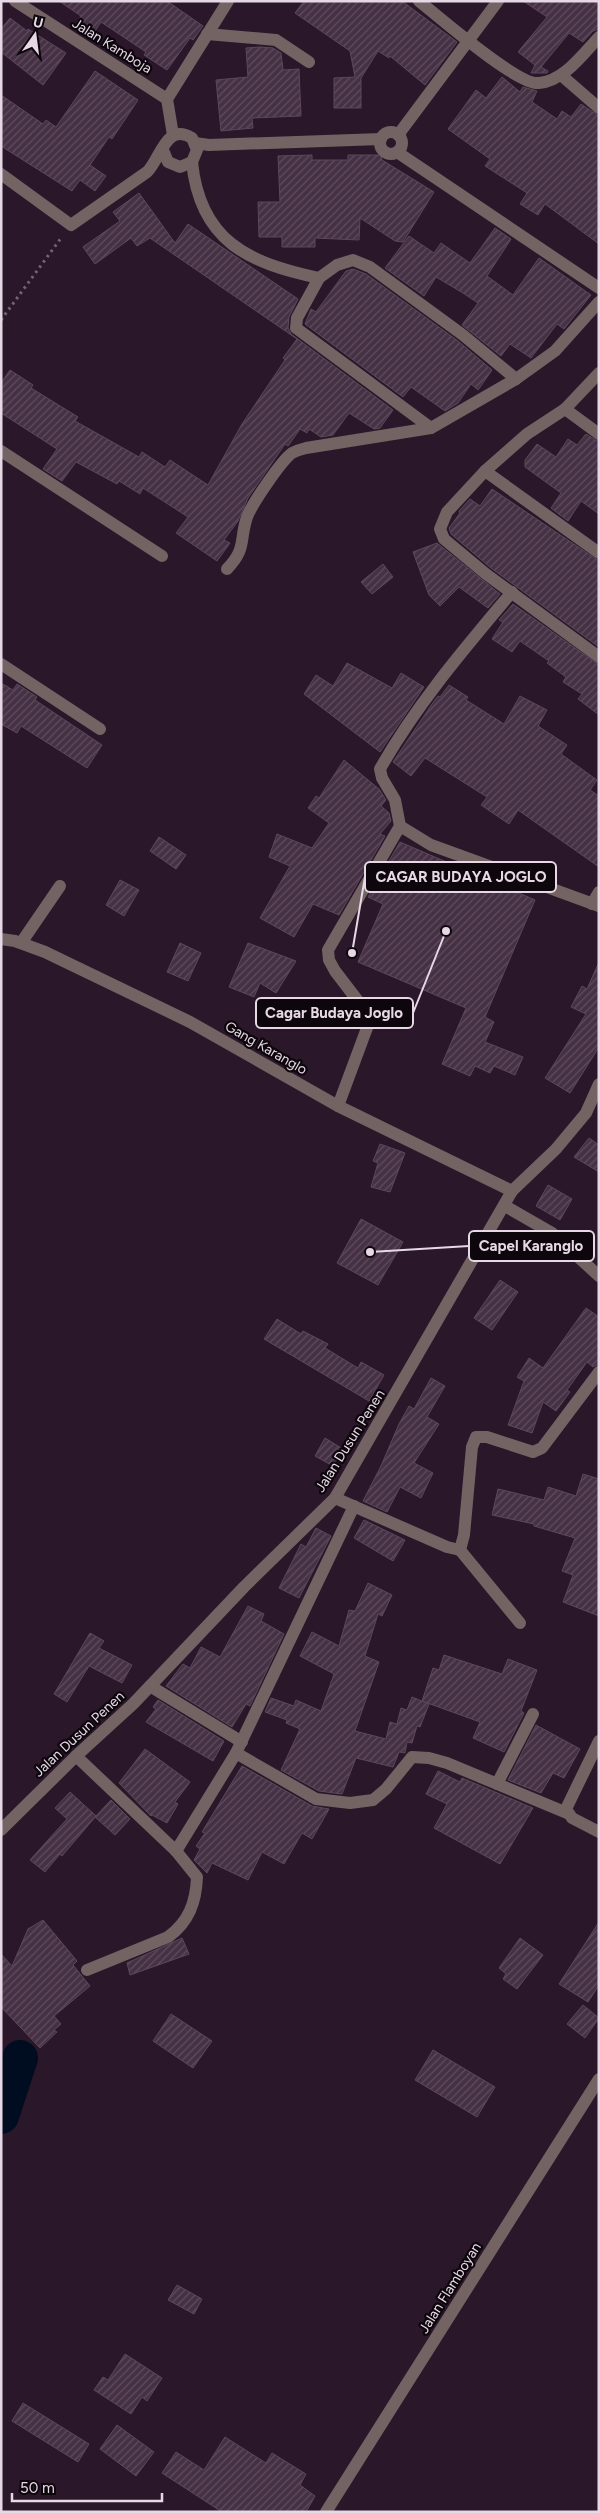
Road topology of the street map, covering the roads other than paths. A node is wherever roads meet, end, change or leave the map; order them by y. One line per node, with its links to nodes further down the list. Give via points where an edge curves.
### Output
1 (15, 1): 10 (street, Jalan Kamboja)
2 (419, 1): 7 (street)
3 (498, 1): 7 (street)
4 (221, 3): 5 (street)
5 (207, 34): 8 (street, via 276,40); 10 (street)
6 (599, 37): 9 (street)
7 (469, 42): 9 (street, via 523,80 537,84); 13 (street)
8 (309, 62)
9 (561, 75): 11 (street)
10 (167, 98): 12 (street)
11 (599, 108)
12 (174, 134): 15 (street, via 186,135); 16 (street, via 164,144)
13 (398, 135): 14 (street, via 388,133); 17 (street, via 402,144)
14 (382, 139): 15 (street); 17 (street, via 385,151)
15 (195, 144): 18 (street)
16 (163, 150): 18 (street, via 164,157 174,165 180,167); 19 (street, via 147,172 71,225)
17 (397, 152): 21 (street)
18 (192, 162): 20 (street, via 194,182 210,223 241,252 260,263)
19 (1, 174)
20 (319, 278): 24 (street, via 337,265 353,260 370,267 463,335); 26 (street, via 297,318 296,328)
21 (599, 288)
22 (599, 302): 24 (street, via 555,351)
23 (599, 373): 25 (street)
24 (516, 379): 26 (street)
25 (565, 409): 27 (street); 29 (street, via 527,434)
26 (431, 428): 32 (street, via 292,453 253,504 247,517 243,546 238,558)
27 (599, 434)
28 (1, 451): 31 (street)
29 (485, 471): 30 (street); 33 (street, via 447,512 440,529 444,539)
30 (599, 553)
31 (162, 556)
32 (227, 569)
33 (512, 592): 34 (street); 37 (street, via 458,657 392,747 380,770 395,800)
34 (599, 657)
35 (1, 664): 36 (street)
36 (100, 729)
37 (400, 826): 40 (street, via 431,845); 44 (street, via 328,950 335,971 358,1001 367,1028)
38 (60, 886): 42 (street)
39 (599, 892): 40 (street)
40 (596, 905)
41 (1, 939): 42 (street, Gang Karanglo)
42 (21, 943): 44 (street, Gang Karanglo, via 190,1022)
43 (599, 1084): 45 (street, Jalan Dusun Penen, via 586,1113 556,1150)
44 (338, 1106): 45 (street, Gang Karanglo)
45 (512, 1191): 46 (street, Jalan Dusun Penen)
46 (505, 1206): 47 (street, via 552,1232); 49 (street, Jalan Dusun Penen)
47 (598, 1275)
48 (599, 1372): 51 (street, via 542,1448 533,1452 487,1437 476,1437 472,1447 464,1535)
49 (335, 1498): 50 (street); 53 (street, Jalan Dusun Penen)
50 (354, 1506): 51 (street); 56 (street)
51 (455, 1549): 52 (street)
52 (520, 1624)
53 (150, 1686): 56 (street); 57 (street, Jalan Dusun Penen)
54 (533, 1714): 58 (street)
55 (599, 1740): 59 (street, via 567,1804)
56 (239, 1747): 58 (street, via 316,1799 350,1803 373,1800 412,1757 448,1763); 62 (street)
57 (76, 1756): 60 (street, Jalan Dusun Penen); 62 (street)
58 (497, 1784): 59 (street)
59 (567, 1814): 61 (street)
60 (1, 1830)
61 (599, 1832)
62 (176, 1851): 63 (street, via 197,1877 192,1908 185,1921 168,1937)
63 (87, 1970)
64 (599, 2080): 65 (street, Jalan Flamboyan)
65 (326, 2512)

